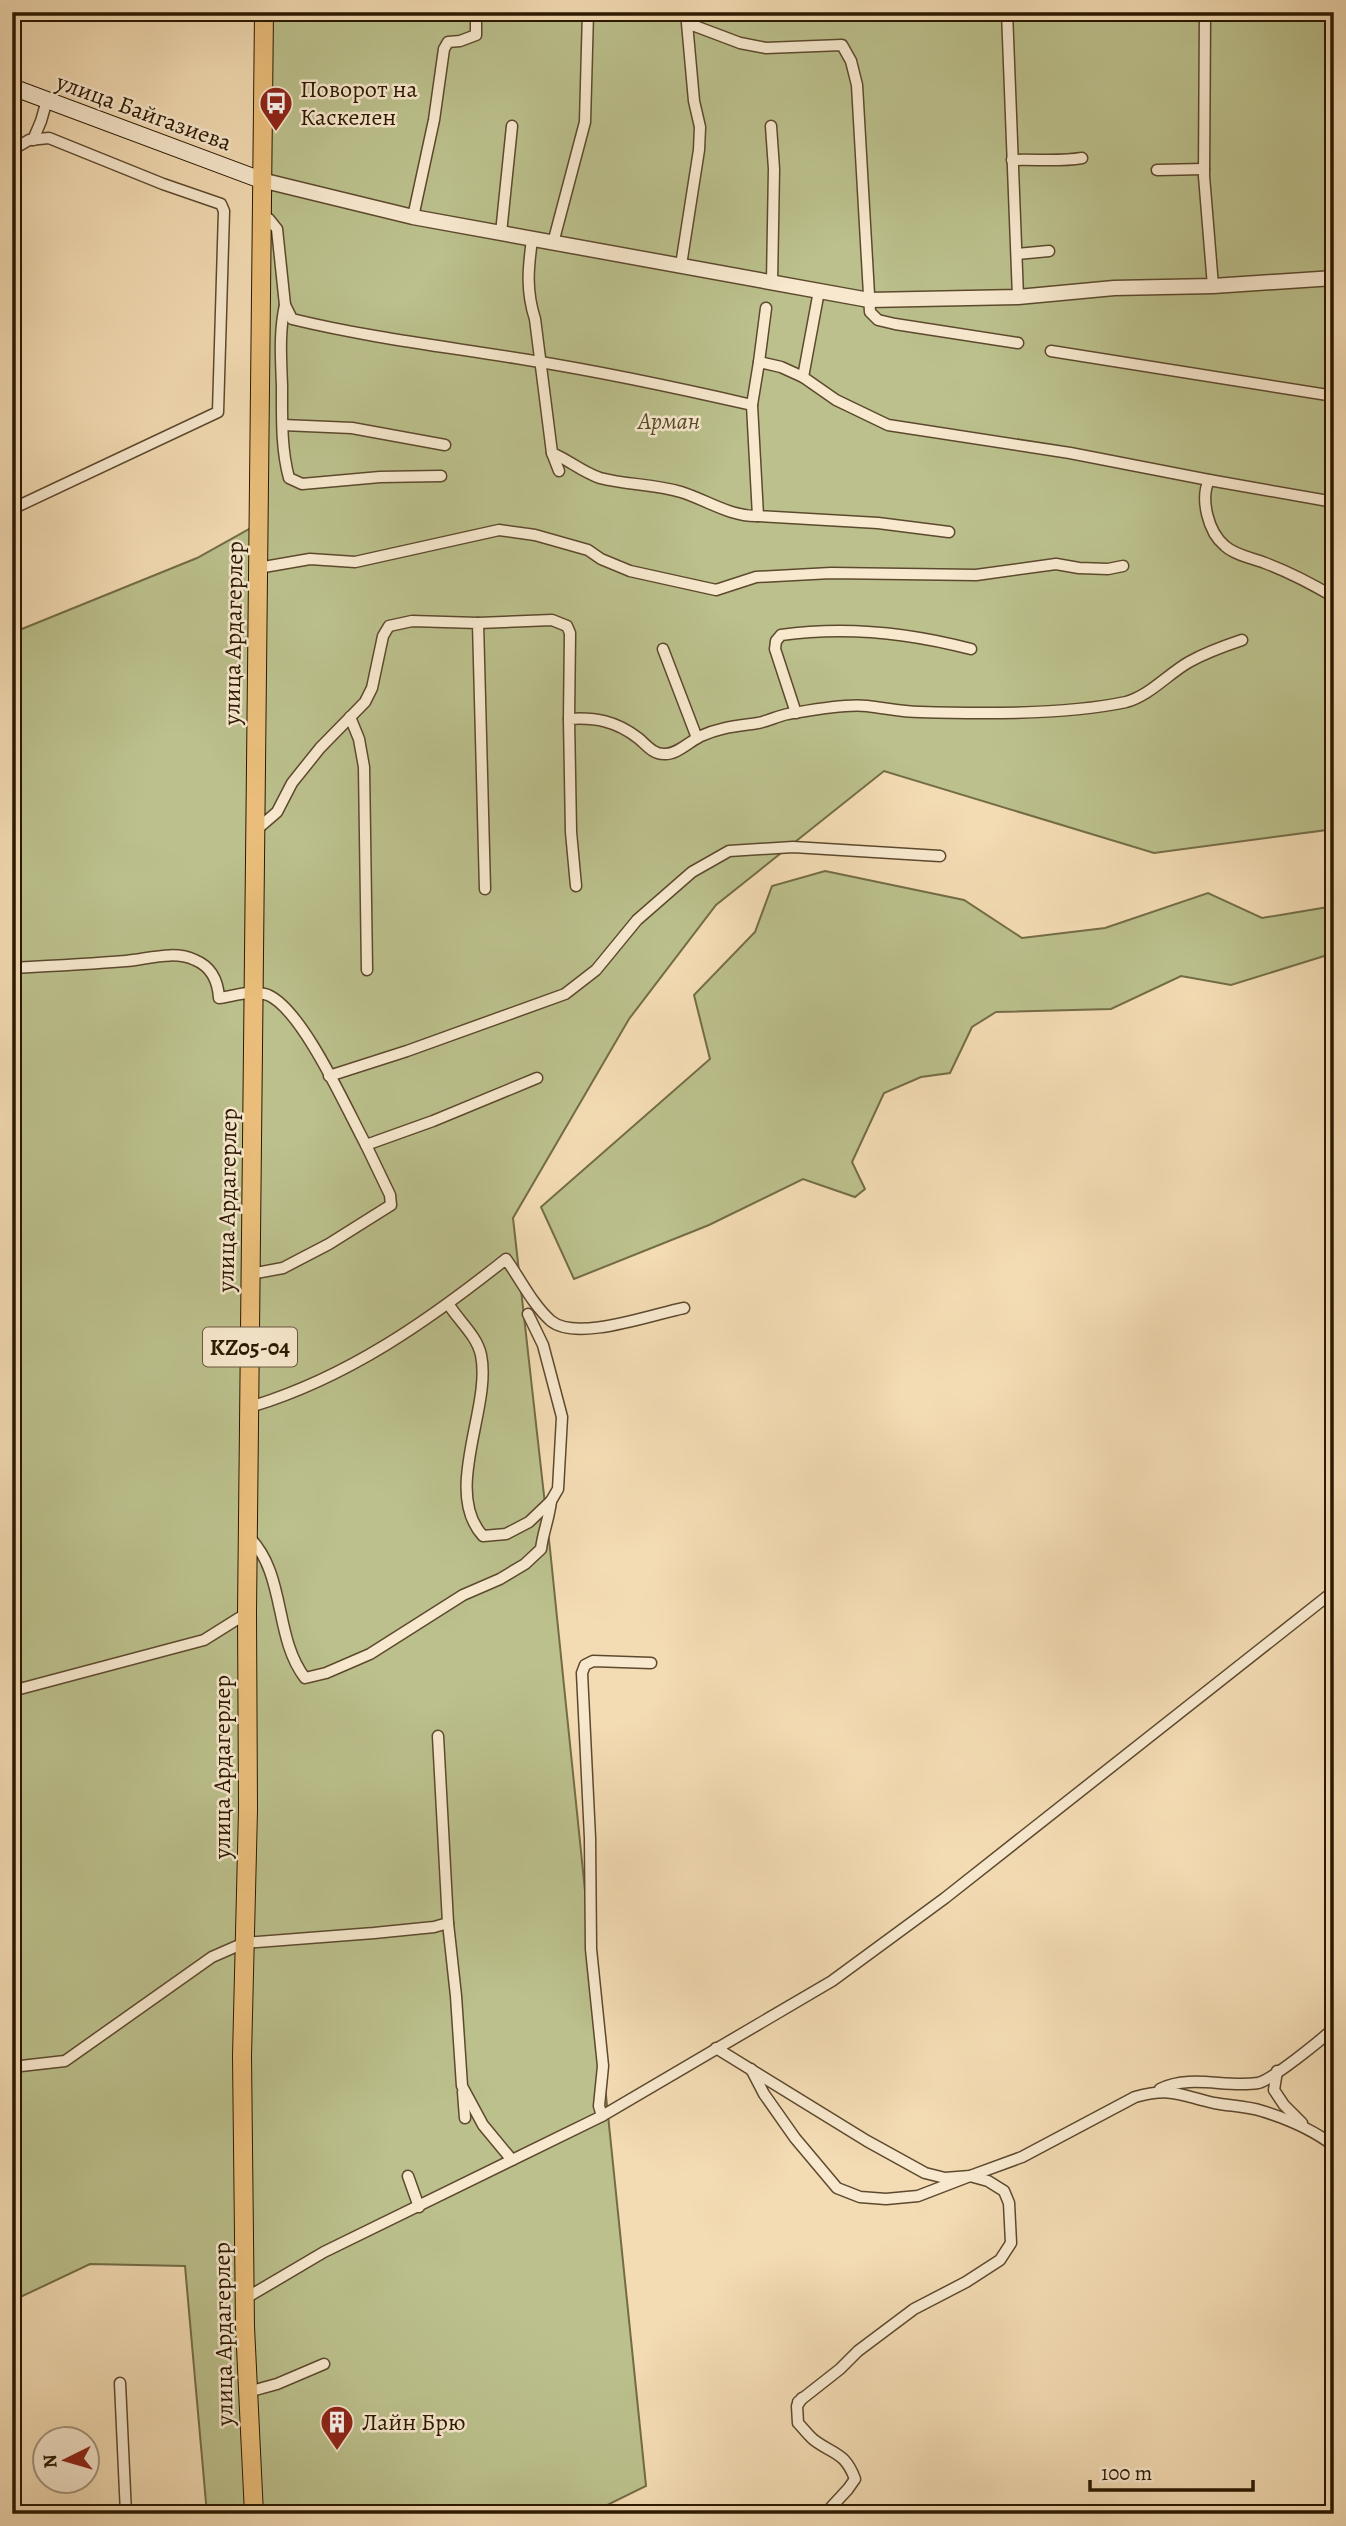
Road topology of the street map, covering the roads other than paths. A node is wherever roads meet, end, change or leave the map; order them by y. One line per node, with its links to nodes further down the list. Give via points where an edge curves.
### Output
1 (264, 12): 17 (main road, KZ05-04)
2 (476, 12): 19 (street, via 476,35 447,42 444,49)
3 (588, 12): 22 (street, via 585,122)
4 (1007, 12): 14 (street)
5 (1205, 12): 15 (street)
6 (687, 18): 25 (street, via 699,150); 31 (street, via 740,43 766,48 842,45 847,51 857,85)
7 (12, 87): 8 (main road, улица Байгазиева)
8 (47, 100): 11 (street); 17 (main road, улица Байгазиева)
9 (512, 126): 20 (street)
10 (771, 126): 27 (street)
11 (33, 139): 12 (street); 48 (street, via 49,138 221,204 220,408 212,416)
12 (12, 150)
13 (1082, 158): 14 (street)
14 (1013, 160): 24 (street)
15 (1204, 169): 16 (street); 28 (street)
16 (1157, 170)
17 (261, 180): 18 (main road, улица Ардагерлер / KZ05-04); 19 (street)
18 (260, 214): 32 (street, via 278,229); 52 (main road, улица Ардагерлер / KZ05-04)
19 (413, 217): 20 (street)
20 (501, 233): 21 (street)
21 (532, 240): 22 (street); 36 (street, via 528,298)
22 (554, 243): 25 (street)
23 (1049, 251): 24 (street)
24 (1017, 254): 30 (street)
25 (681, 265): 27 (street)
26 (1334, 278): 28 (street)
27 (772, 282): 29 (street)
28 (1213, 286): 30 (street, via 1114,288)
29 (819, 291): 31 (street); 38 (street)
30 (1018, 297): 31 (street)
31 (869, 300): 34 (street, via 870,312 878,320)
32 (285, 305): 36 (street, via 292,319 338,330); 41 (street, via 281,322)
33 (766, 308): 37 (street)
34 (1018, 343)
35 (1051, 351): 39 (street)
36 (540, 362): 40 (street); 43 (street)
37 (760, 362): 38 (street); 40 (street)
38 (803, 376): 46 (street, via 836,400 888,425 1070,453)
39 (1334, 396)
40 (752, 405): 49 (street)
41 (283, 425): 42 (street, via 352,428); 45 (street, via 289,478 302,484)
42 (444, 445)
43 (552, 453): 44 (street); 49 (street, via 598,477 683,492 716,507)
44 (559, 471)
45 (441, 476)
46 (1209, 481): 47 (street); 53 (street, via 1205,490 1208,514 1225,547)
47 (1334, 502)
48 (12, 509)
49 (758, 516): 50 (street)
50 (949, 532)
51 (1122, 566): 52 (street, via 1056,564 976,575 769,576 716,590 629,571 588,550 499,530 355,562 310,559)
52 (258, 568): 62 (main road, улица Ардагерлер / KZ05-04)
53 (1334, 597)
54 (478, 623): 59 (street, via 412,621 390,626 383,636 372,688); 60 (street, via 552,620 567,626); 65 (street)
55 (1242, 640): 58 (street, via 1187,663 1130,701 1030,711 919,712 864,706)
56 (663, 649): 61 (street)
57 (971, 649): 58 (street, via 892,633 781,635 775,649)
58 (796, 713): 61 (street, via 724,727)
59 (350, 717): 62 (street, via 292,783 276,812); 67 (street, via 364,767)
60 (569, 719): 61 (street, via 615,723 654,752 666,755); 64 (street)
61 (697, 738)
62 (255, 831): 68 (main road, улица Ардагерлер / KZ05-04)
63 (940, 856): 69 (street, via 793,847 729,851 692,872 637,920 596,970 565,994)
64 (576, 886)
65 (485, 889)
66 (12, 968): 68 (street, via 174,956 204,965 218,985 219,998)
67 (367, 970)
68 (254, 993): 69 (street, via 268,995 287,1009); 72 (main road, улица Ардагерлер / KZ05-04)
69 (329, 1076): 71 (street)
70 (537, 1078): 71 (street)
71 (366, 1146): 72 (street, via 391,1205 284,1268)
72 (251, 1274): 76 (main road, улица Ардагерлер / KZ05-04)
73 (449, 1305): 74 (street, via 506,1259 553,1323 582,1330); 76 (street, via 336,1373); 77 (street, via 477,1342 481,1356 483,1376 467,1473 473,1524 483,1536 506,1534)
74 (684, 1308)
75 (528, 1314): 77 (street, via 543,1345 562,1417 558,1489)
76 (250, 1406): 78 (main road, улица Ардагерлер / KZ05-04)
77 (551, 1502): 78 (street, via 541,1549 525,1564 463,1595 370,1654 305,1678 295,1664 262,1549)
78 (248, 1536): 80 (main road, улица Ардагерлер / KZ05-04)
79 (1334, 1591): 87 (street, via 870,1954)
80 (247, 1613): 82 (street, via 204,1640); 85 (main road, улица Ардагерлер / KZ05-04)
81 (651, 1663): 93 (street, via 593,1661 582,1673 592,1949 603,2066)
82 (12, 1691)
83 (438, 1736): 84 (street)
84 (448, 1923): 85 (street); 91 (street)
85 (244, 1943): 88 (street, via 212,1957 65,2061); 101 (main road, улица Ардагерлер / KZ05-04)
86 (1334, 2028): 90 (street)
87 (716, 2048): 89 (street); 93 (street)
88 (12, 2067)
89 (750, 2067): 99 (street, via 829,2119 925,2172 945,2178); 99 (street, via 795,2138 837,2188 860,2197 886,2199 918,2196)
90 (1277, 2071): 92 (street, via 1261,2082 1188,2081); 95 (street, via 1274,2090)
91 (462, 2086): 94 (street); 97 (street, via 482,2124)
92 (1150, 2093): 95 (street, via 1192,2095); 99 (street, via 1022,2157)
93 (601, 2116): 97 (street)
94 (465, 2118)
95 (1304, 2125): 96 (street)
96 (1334, 2146)
97 (512, 2160): 100 (street)
98 (408, 2176): 100 (street)
99 (970, 2176): 107 (street, via 988,2180 1004,2191 1009,2203 1007,2251 988,2269 914,2309 797,2406 797,2423 849,2463 855,2479)
100 (419, 2207): 101 (street, via 324,2252)
101 (246, 2298): 104 (main road, улица Ардагерлер / KZ05-04)
102 (324, 2364): 104 (street)
103 (120, 2383): 105 (street)
104 (248, 2392): 106 (main road, улица Ардагерлер / KZ05-04)
105 (126, 2514)
106 (254, 2514)
107 (825, 2514)

